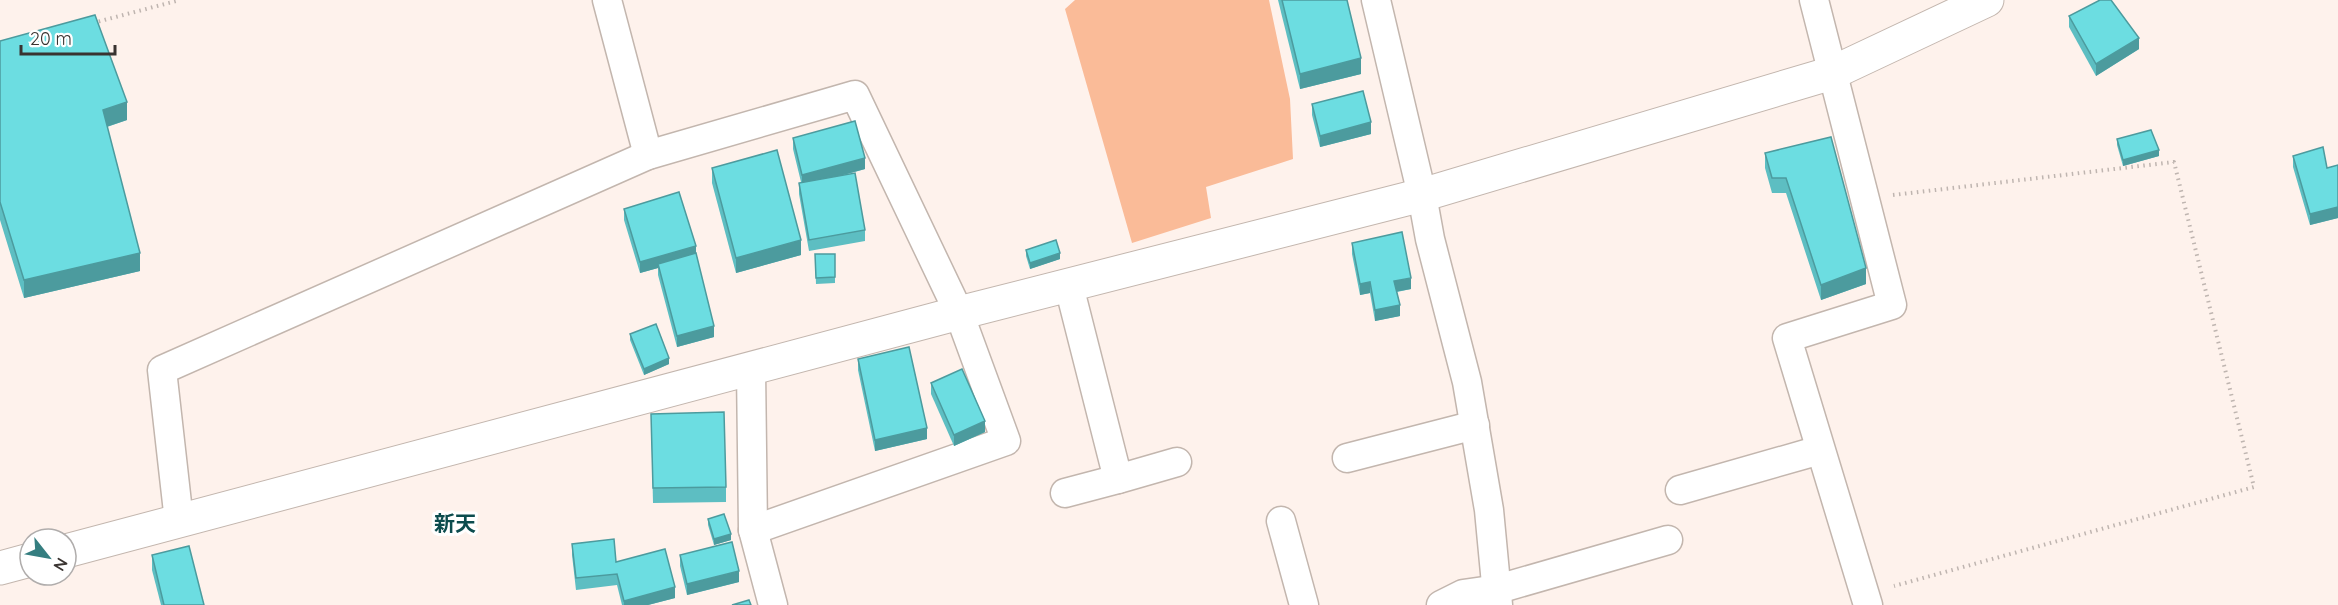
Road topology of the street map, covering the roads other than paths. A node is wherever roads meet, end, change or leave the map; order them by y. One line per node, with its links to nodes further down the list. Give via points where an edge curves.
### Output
1 (607, 0): 6 (street)
2 (1376, 0): 7 (street)
3 (1814, 0): 5 (street)
4 (1987, 0): 5 (street)
5 (1832, 73): 7 (street); 12 (street, via 1892,305 1787,338)
6 (648, 154): 9 (street, via 855,95); 18 (street, via 162,370)
7 (1422, 195): 8 (street); 11 (street)
8 (1069, 286): 9 (street); 15 (street)
9 (959, 313): 10 (street); 20 (street, via 1006,441)
10 (751, 369): 18 (street); 20 (street)
11 (1475, 425): 13 (street); 25 (street)
12 (1820, 450): 16 (street); 26 (street)
13 (1347, 458)
14 (1177, 462): 15 (street)
15 (1118, 479): 17 (street)
16 (1680, 490)
17 (1065, 493)
18 (179, 521): 22 (street)
19 (1281, 521): 28 (street)
20 (753, 530): 27 (street)
21 (1668, 540): 25 (street)
22 (78, 548)
23 (18, 563): 24 (street)
24 (0, 568)
25 (1498, 597): 29 (street, via 1463,594)
26 (1866, 600)
27 (773, 605)
28 (1304, 605)
29 (1441, 605)

